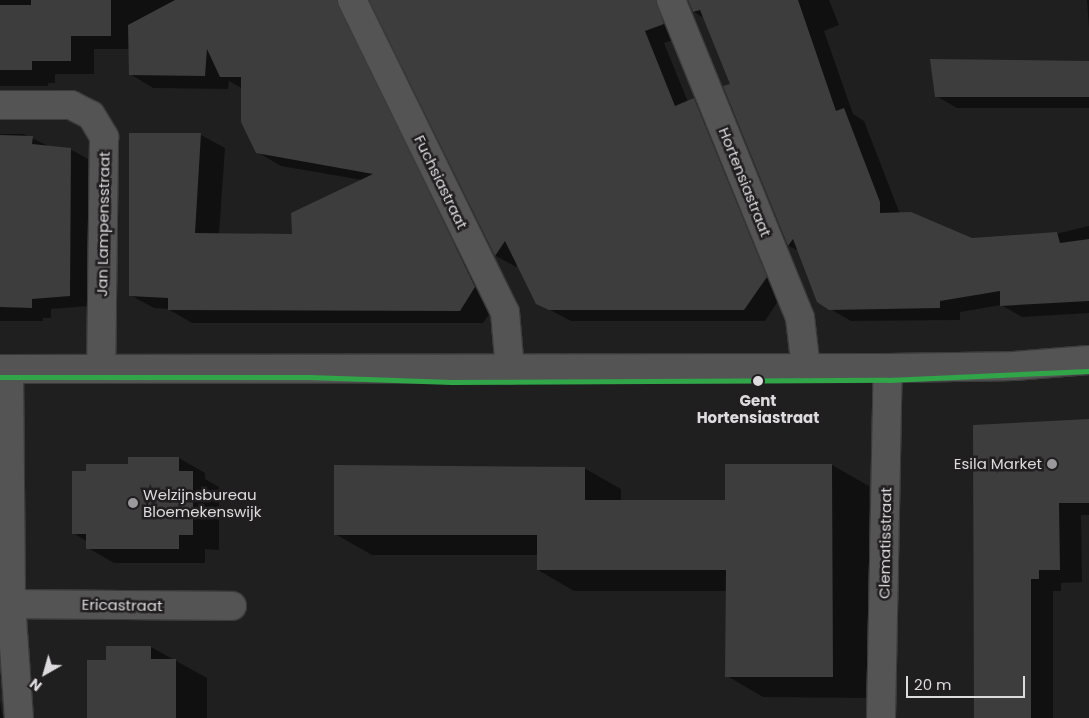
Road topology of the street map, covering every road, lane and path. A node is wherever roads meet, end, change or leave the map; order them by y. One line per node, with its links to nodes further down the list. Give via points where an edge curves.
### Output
1 (352, 0): 9 (street, Fuchsiastraat, via 504,312)
2 (671, 0): 5 (street, Hortensiastraat, via 800,318)
3 (0, 105): 8 (street, Jan Lampensstraat, via 71,105 92,115 104,137)
4 (1089, 360): 6 (street, via 1014,366)
5 (806, 368): 6 (street); 9 (street)
6 (888, 368): 14 (street, Clematisstraat)
7 (5, 369): 8 (street); 10 (street)
8 (101, 369): 9 (street)
9 (510, 370)
10 (11, 604): 11 (street, Ericastraat); 12 (street)
11 (232, 606)
12 (7, 670): 13 (street)
13 (19, 718)
14 (881, 718)

